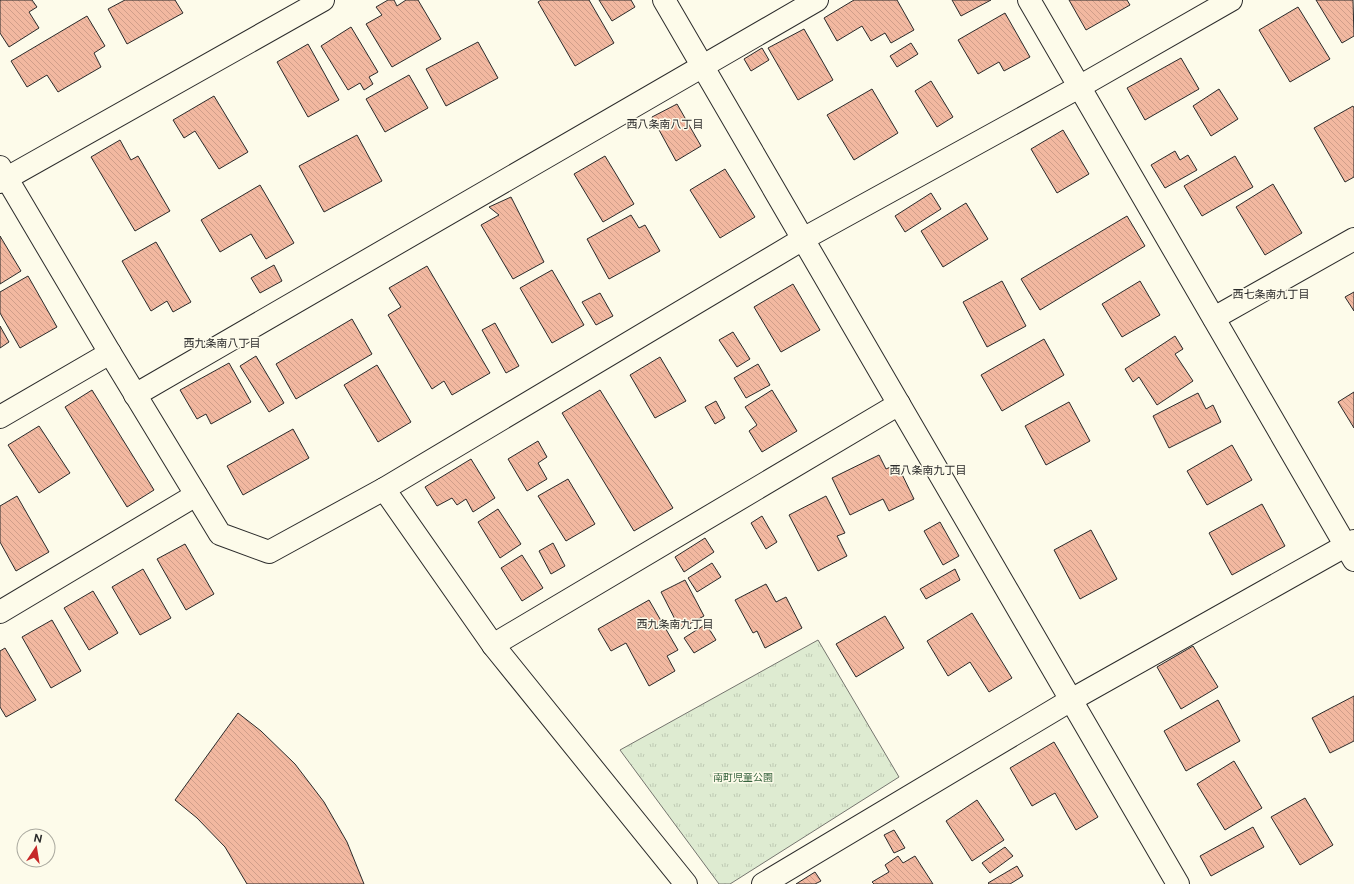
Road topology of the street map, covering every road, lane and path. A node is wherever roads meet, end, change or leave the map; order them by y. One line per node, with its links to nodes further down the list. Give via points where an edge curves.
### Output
1 (323, 0): 8 (street)
2 (664, 0): 6 (street)
3 (817, 0): 6 (street)
4 (1029, 0): 7 (street)
5 (1230, 0): 7 (street)
6 (702, 66): 9 (street); 13 (street)
7 (1079, 87): 9 (street); 11 (street)
8 (2, 176): 12 (street)
9 (802, 238): 14 (street); 16 (street)
10 (1354, 239): 11 (street)
11 (1214, 318): 18 (street)
12 (110, 353): 13 (street); 15 (street)
13 (135, 395): 17 (street)
14 (899, 404): 20 (street); 21 (street)
15 (0, 417)
16 (384, 489): 17 (street, via 269,552 220,534); 20 (street)
17 (196, 495): 19 (street)
18 (1351, 549): 21 (street)
19 (0, 612)
20 (493, 645): 22 (street)
21 (1071, 700): 23 (street); 24 (street)
22 (686, 884)
23 (763, 884)
24 (1178, 884)

